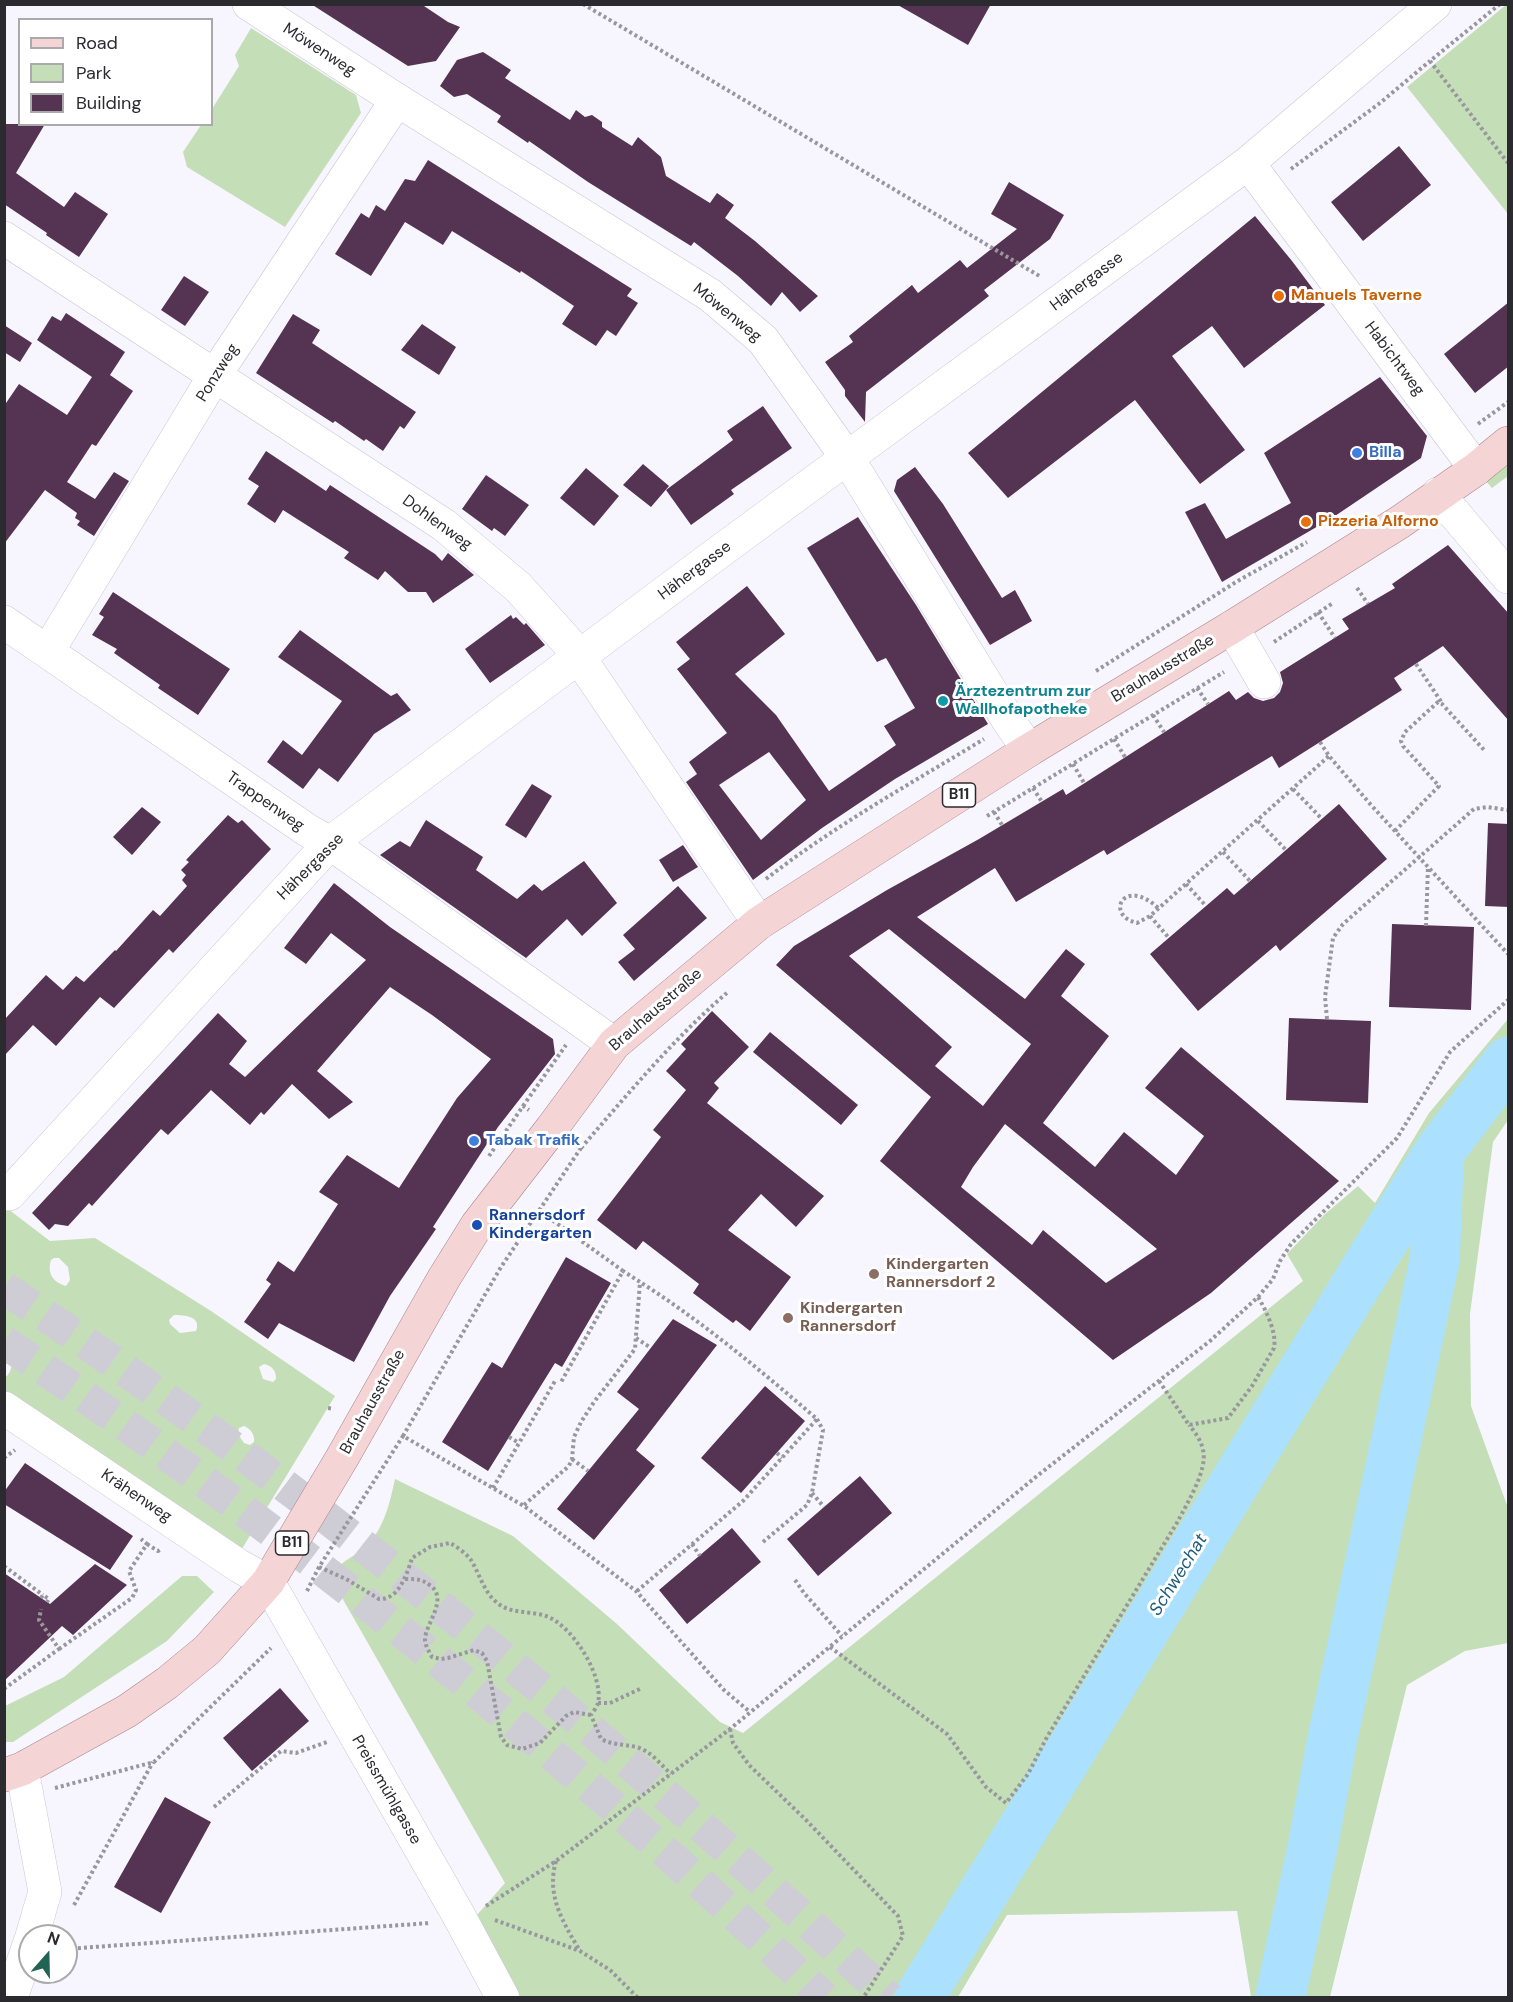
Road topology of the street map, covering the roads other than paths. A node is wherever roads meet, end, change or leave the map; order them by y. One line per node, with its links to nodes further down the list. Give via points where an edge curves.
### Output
1 (249, 4): 3 (street, Möwenweg)
2 (1435, 4): 4 (street, Hähergasse)
3 (397, 100): 6 (street, Ponzweg); 8 (street, Möwenweg, via 710,295 763,340)
4 (1248, 163): 8 (street, Hähergasse); 9 (street, Habichtweg)
5 (4, 238): 6 (street, Dohlenweg)
6 (215, 375): 14 (street, Ponzweg); 15 (street, Dohlenweg, via 444,525 518,587)
7 (1509, 443): 9 (main road, Brauhausstraße / B11)
8 (848, 459): 15 (street, Hähergasse); 17 (street, Möwenweg)
9 (1476, 468): 10 (main road, Brauhausstraße / B11)
10 (1438, 495): 11 (street); 13 (main road, Brauhausstraße / B11)
11 (1509, 577)
12 (4, 622): 14 (street, Trappenweg)
13 (1232, 627): 16 (street); 17 (main road, Brauhausstraße / B11)
14 (48, 651): 18 (street, Trappenweg)
15 (579, 658): 18 (street, Hähergasse); 19 (street, Dohlenweg)
16 (1257, 669)
17 (1029, 750): 19 (main road, Brauhausstraße / B11)
18 (330, 843): 20 (street, Trappenweg); 21 (street, Hähergasse)
19 (759, 923): 20 (main road, Brauhausstraße / B11)
20 (614, 1044): 23 (main road, Brauhausstraße / B11, via 471,1233)
21 (9, 1194)
22 (4, 1408): 23 (street, Krähenweg)
23 (268, 1582): 24 (main road, Brauhausstraße / B11, via 207,1650 167,1683); 28 (street, Preissmühlgasse, via 353,1732 467,1914)
24 (18, 1780): 25 (street, via 45,1892)
25 (36, 1924)
26 (18, 1977): 27 (street)
27 (11, 1998)
28 (503, 1998)

